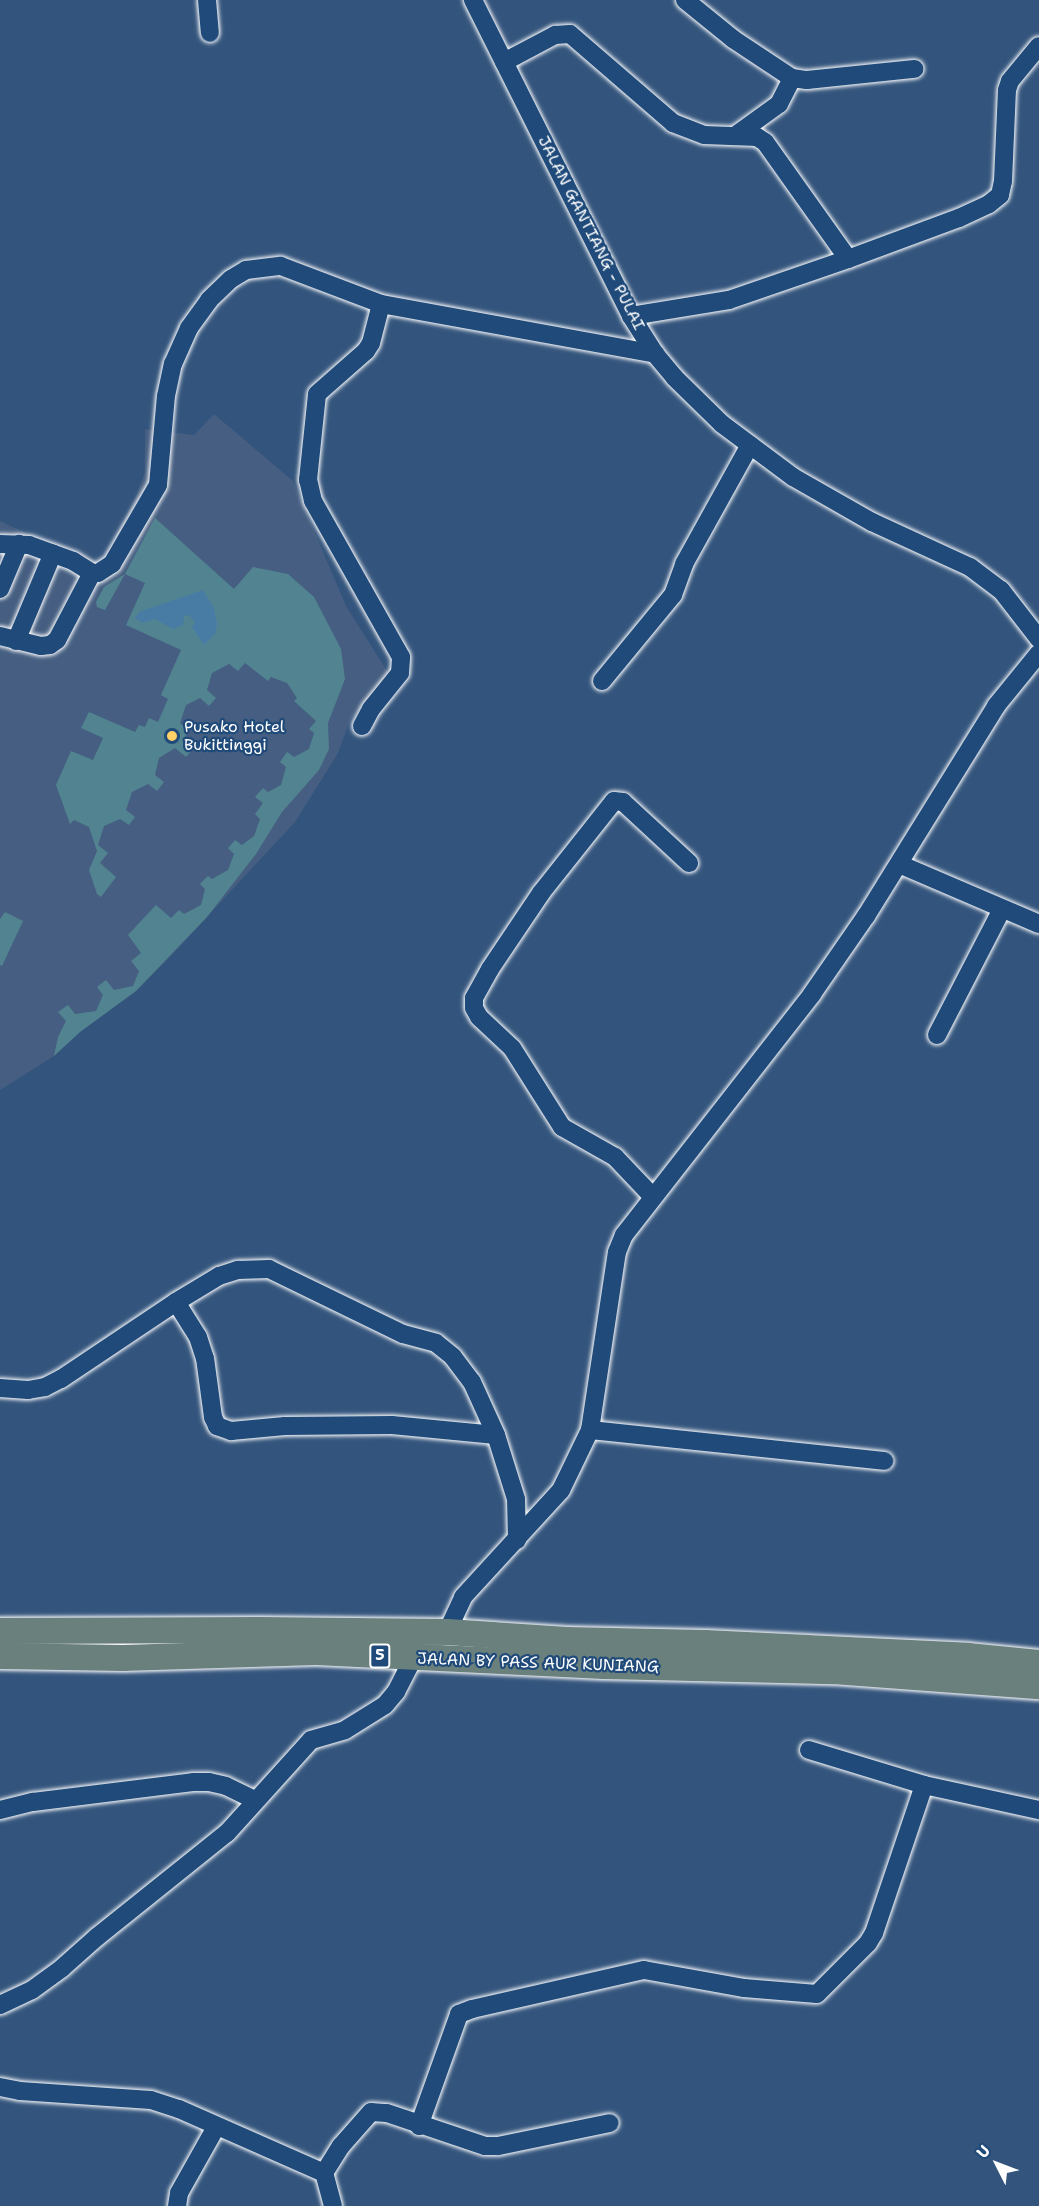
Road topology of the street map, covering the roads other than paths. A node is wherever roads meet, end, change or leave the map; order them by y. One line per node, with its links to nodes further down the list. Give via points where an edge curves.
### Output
1 (207, 0): 4 (street)
2 (473, 0): 6 (street, JALAN GANTIANG - PULAI)
3 (685, 0): 8 (street, via 733,39)
4 (210, 33)
5 (1039, 46): 10 (street, via 1007,90 1000,195 959,218)
6 (504, 62): 9 (street, via 555,35 570,34 673,123 704,135); 12 (street, JALAN GANTIANG - PULAI)
7 (914, 69): 8 (street, via 807,81)
8 (792, 78): 9 (street, via 779,104)
9 (736, 135): 10 (street, via 765,142)
10 (848, 259): 12 (street, via 729,300)
11 (381, 304): 13 (street); 18 (street, via 281,266 246,270 231,279 209,300 189,328 173,364 166,396 158,486 112,564); 24 (street, via 366,351 317,394 308,480 313,501 401,657 400,674)
12 (631, 316): 13 (street, JALAN GANTIANG - PULAI)
13 (655, 354): 14 (street, JALAN GANTIANG - PULAI, via 695,400)
14 (750, 445): 21 (street, JALAN GANTIANG - PULAI, via 793,477 872,522 970,567 1001,590); 23 (street, via 684,564 673,595)
15 (0, 544): 16 (street)
16 (19, 544): 17 (street); 19 (street)
17 (52, 553): 18 (street); 20 (street)
18 (92, 573): 20 (street, via 57,640 41,646)
19 (0, 590)
20 (8, 638)
21 (1039, 639)
22 (1039, 653): 26 (street, via 996,706)
23 (602, 681)
24 (362, 726)
25 (689, 863): 30 (street, via 623,802 614,801 541,892 474,998 479,1017 512,1048 562,1126 615,1156)
26 (899, 864): 27 (street); 30 (street, via 812,994)
27 (1002, 909): 28 (street); 29 (street)
28 (1039, 924)
29 (937, 1035)
30 (653, 1197): 33 (street, via 624,1235 617,1252)
31 (176, 1302): 32 (street, via 62,1378 28,1390); 34 (street, via 219,1276 238,1270 269,1269 403,1334 436,1342 453,1356 472,1382); 34 (street, via 198,1337 205,1358 217,1426 231,1431 392,1425)
32 (0, 1388)
33 (590, 1430): 35 (street); 36 (street, via 561,1490)
34 (496, 1435): 36 (street, via 516,1499)
35 (884, 1461)
36 (517, 1540): 38 (street, via 463,1597)
37 (0, 1631): 40 (highway, JALAN BY PASS AUR KUNIANG / 5)
38 (447, 1632): 39 (highway, JALAN BY PASS AUR KUNIANG / 5); 40 (highway, JALAN BY PASS AUR KUNIANG / 5, via 260,1630)
39 (705, 1643): 43 (highway, JALAN BY PASS AUR KUNIANG / 5); 45 (highway)
40 (144, 1644): 41 (highway, JALAN BY PASS AUR KUNIANG / 5); 42 (highway, JALAN BY PASS AUR KUNIANG / 5)
41 (0, 1656)
42 (413, 1658): 45 (highway, JALAN BY PASS AUR KUNIANG / 5); 49 (street, via 385,1705 345,1730 311,1740)
43 (759, 1659): 44 (highway, JALAN BY PASS AUR KUNIANG, via 968,1656); 45 (highway, JALAN BY PASS AUR KUNIANG / 5); 46 (highway, JALAN BY PASS AUR KUNIANG, via 833,1671)
44 (1039, 1663)
45 (702, 1669)
46 (1039, 1686)
47 (809, 1750): 48 (street)
48 (924, 1785): 51 (street); 55 (street, via 874,1933 817,1994 744,1988 644,1970 472,2009 459,2014)
49 (255, 1800): 50 (street, via 226,1786 193,1782 33,1802); 52 (street, via 227,1833 62,1968 32,1990)
50 (0, 1810)
51 (1039, 1810)
52 (0, 2005)
53 (0, 2087): 56 (street, via 151,2100)
54 (610, 2122): 55 (street, via 498,2146 485,2146)
55 (419, 2126): 57 (street, via 387,2113 371,2112 341,2146)
56 (216, 2127): 57 (street); 58 (street, via 179,2193)
57 (324, 2173): 59 (street)
58 (177, 2206)
59 (333, 2206)

